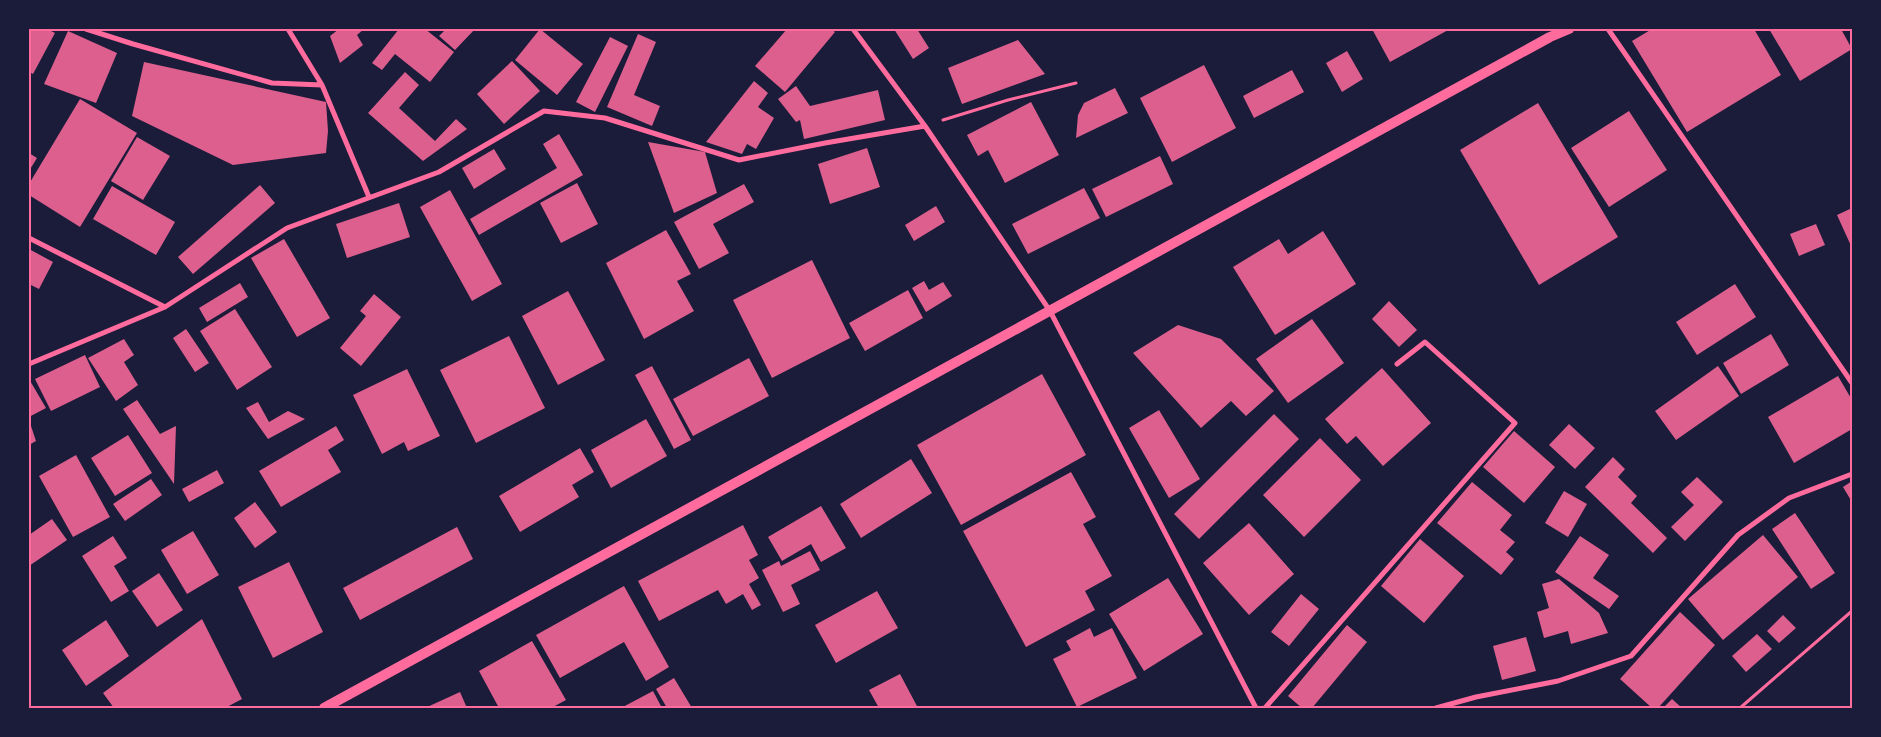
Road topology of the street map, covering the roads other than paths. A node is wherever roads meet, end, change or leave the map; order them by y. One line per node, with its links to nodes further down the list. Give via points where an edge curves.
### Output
1 (86, 29): 6 (street, via 272,83)
2 (288, 29): 6 (street)
3 (853, 29): 7 (street)
4 (1568, 29): 11 (main road)
5 (1608, 29): 14 (street)
6 (322, 85): 8 (street)
7 (925, 126): 8 (street, via 739,160 605,118 544,110 439,172); 11 (street)
8 (369, 197): 10 (street, via 287,228)
9 (29, 238): 10 (street)
10 (165, 306): 12 (street)
11 (1050, 311): 16 (main road); 17 (street)
12 (29, 364)
13 (1397, 364): 18 (street, via 1425,342 1515,423)
14 (1852, 383)
15 (1852, 474): 19 (street, via 1789,498 1738,535 1631,656 1558,681)
16 (324, 708)
17 (1256, 708)
18 (1265, 708)
19 (1436, 708)

